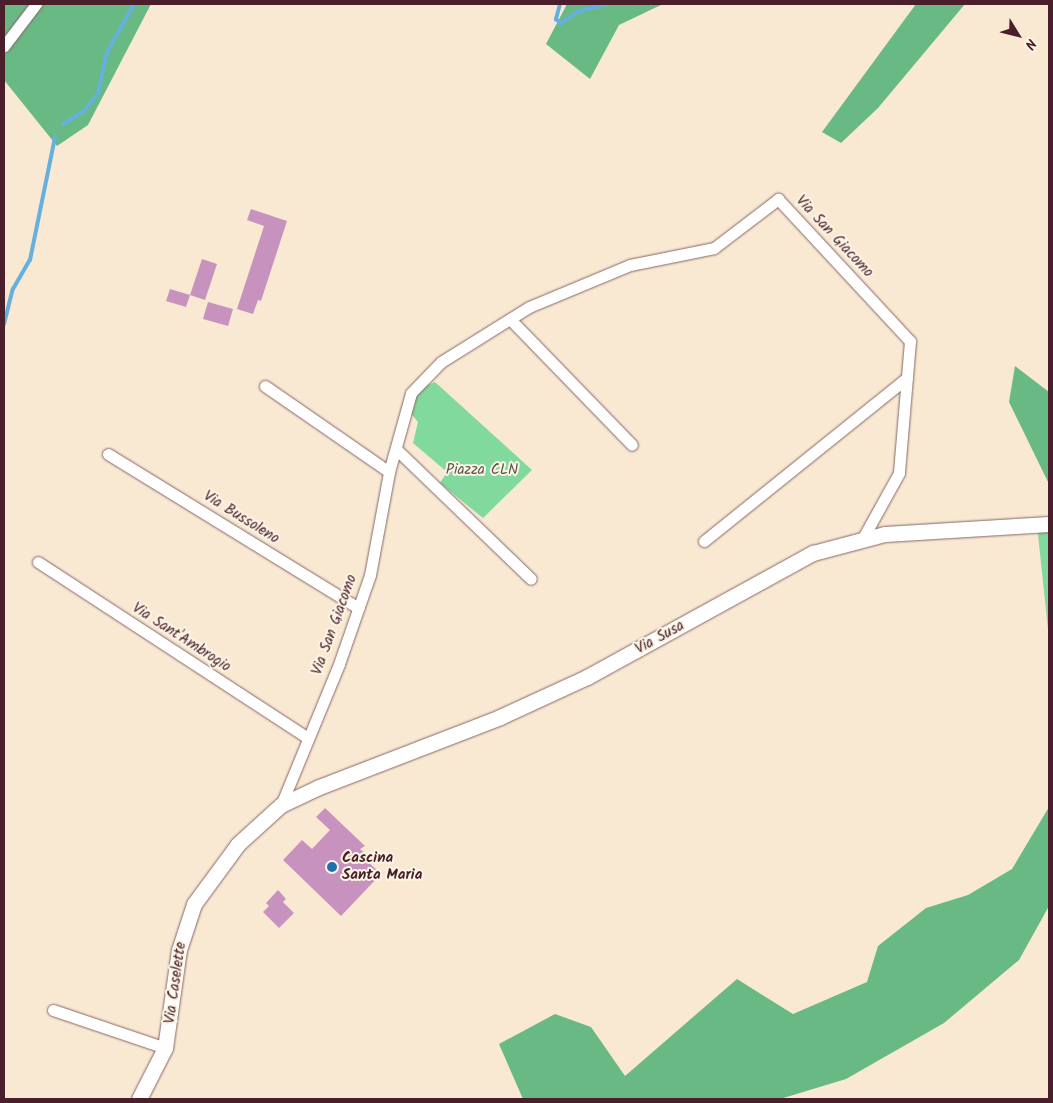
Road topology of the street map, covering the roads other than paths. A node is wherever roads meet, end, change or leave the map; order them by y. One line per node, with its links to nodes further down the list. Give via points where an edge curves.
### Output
1 (36, 4): 2 (street)
2 (4, 46)
3 (510, 318): 4 (street, Via San Giacomo, via 630,265 714,248 778,199 910,341); 6 (street); 7 (street, Via San Giacomo, via 441,362 411,392)
4 (906, 378): 11 (street, Via San Giacomo, via 898,473); 12 (street)
5 (265, 386): 9 (street)
6 (632, 445)
7 (396, 449): 9 (street, Via San Giacomo); 14 (street)
8 (108, 454): 15 (street, Via Bussoleno)
9 (389, 472): 15 (street, Via San Giacomo, via 370,574)
10 (1049, 524): 11 (main road, Via Susa)
11 (863, 538): 17 (main road, Via Susa, via 812,553 787,565 627,657 541,698)
12 (704, 541)
13 (38, 562): 16 (street, Via Sant'Ambrogio)
14 (531, 579)
15 (358, 608): 16 (street, Via San Giacomo)
16 (308, 738): 17 (street, Via San Giacomo)
17 (281, 805): 19 (main road, Via Caselette, via 238,844 194,904 179,950)
18 (53, 1010): 19 (street)
19 (165, 1048): 20 (main road, Via Caselette)
20 (139, 1099)

